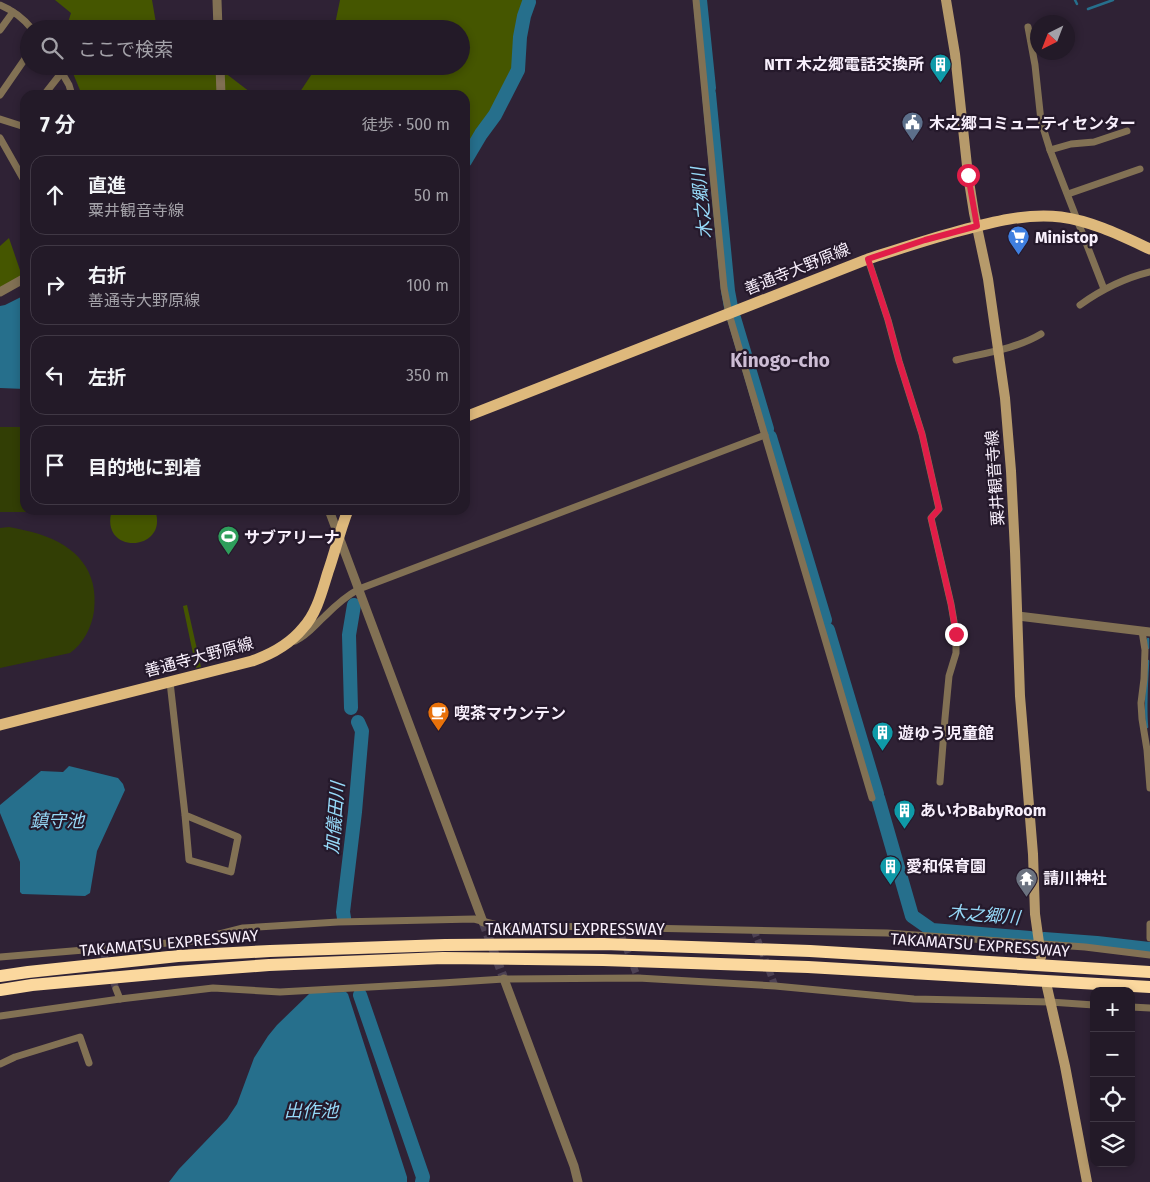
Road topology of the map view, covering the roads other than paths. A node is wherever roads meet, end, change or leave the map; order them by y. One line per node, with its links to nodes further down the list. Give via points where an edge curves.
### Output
1 (217, 0): 7 (street)
2 (696, 0): 35 (street)
3 (946, 0): 27 (main road, 粟井観音寺線, via 956,54 968,175)
4 (0, 5): 5 (street)
5 (13, 12): 6 (street); 9 (street)
6 (23, 20)
7 (218, 20)
8 (1028, 27): 22 (street, via 1041,121)
9 (0, 30)
10 (20, 66): 17 (street)
11 (56, 75): 14 (street)
12 (63, 75): 15 (street)
13 (220, 75): 16 (street)
14 (47, 90)
15 (70, 90)
16 (221, 90)
17 (0, 95)
18 (0, 119): 19 (street)
19 (20, 123)
20 (1127, 131): 22 (street, via 1094,142)
21 (0, 138): 24 (street)
22 (1050, 150): 25 (street)
23 (1140, 168): 25 (street)
24 (20, 173)
25 (1068, 194): 26 (street)
26 (1078, 221): 27 (main road, 善通寺大野原線, via 1036,216); 28 (main road, 善通寺大野原線); 32 (street)
27 (977, 226): 29 (main road, 善通寺大野原線); 37 (main road, 粟井観音寺線)
28 (1150, 249)
29 (868, 259): 35 (main road, 善通寺大野原線); 50 (street, via 922,434 939,509 931,518 956,634 956,653 949,676 944,718)
30 (1150, 272): 32 (street)
31 (20, 281): 33 (street)
32 (1104, 289): 34 (street)
33 (0, 292)
34 (1080, 305)
35 (729, 314): 39 (main road, 善通寺大野原線); 40 (street)
36 (1041, 334): 37 (street)
37 (998, 350): 38 (street); 45 (main road, 粟井観音寺線, via 1011,471)
38 (956, 360)
39 (470, 415)
40 (764, 435): 44 (street); 52 (street)
41 (330, 515): 43 (street)
42 (346, 515): 43 (main road, 善通寺大野原線)
43 (339, 538): 44 (street); 47 (main road, 善通寺大野原線, via 315,610 304,628)
44 (359, 589): 47 (street, via 348,595 304,637); 54 (street)
45 (1018, 616): 46 (street); 57 (main road, 粟井観音寺線, via 1020,696)
46 (1146, 632): 51 (street, via 1140,703)
47 (288, 644): 48 (main road, 善通寺大野原線, via 252,661)
48 (170, 682): 49 (main road, 善通寺大野原線); 53 (street)
49 (0, 725)
50 (940, 782)
51 (1150, 788)
52 (872, 798)
53 (185, 815): 53 (street, via 189,860 231,872 238,837)
54 (483, 922): 57 (street, via 500,926 887,933); 59 (street, via 474,919 338,922 243,928 192,941)
55 (1150, 924): 56 (street)
56 (1150, 938)
57 (1038, 943): 58 (street); 60 (main road, 粟井観音寺線)
58 (1150, 955)
59 (0, 957)
60 (1041, 957)
61 (1150, 972): 62 (highway, TAKAMATSU EXPRESSWAY, via 810,951 594,944 270,951 178,956)
62 (0, 976)
63 (504, 979): 68 (street, via 280,992 213,988); 69 (street, via 638,978 914,999); 76 (street)
64 (1150, 987): 67 (highway, TAKAMATSU EXPRESSWAY, via 808,967 444,958 269,964)
65 (1047, 988): 69 (main road)
66 (116, 989): 68 (street)
67 (0, 990)
68 (120, 998): 73 (street)
69 (1050, 1002): 70 (street); 77 (main road)
70 (1090, 1005)
71 (1135, 1007): 72 (street)
72 (1150, 1008)
73 (0, 1016)
74 (89, 1063): 75 (street, via 80,1037)
75 (0, 1064)
76 (578, 1182)
77 (1087, 1182)

